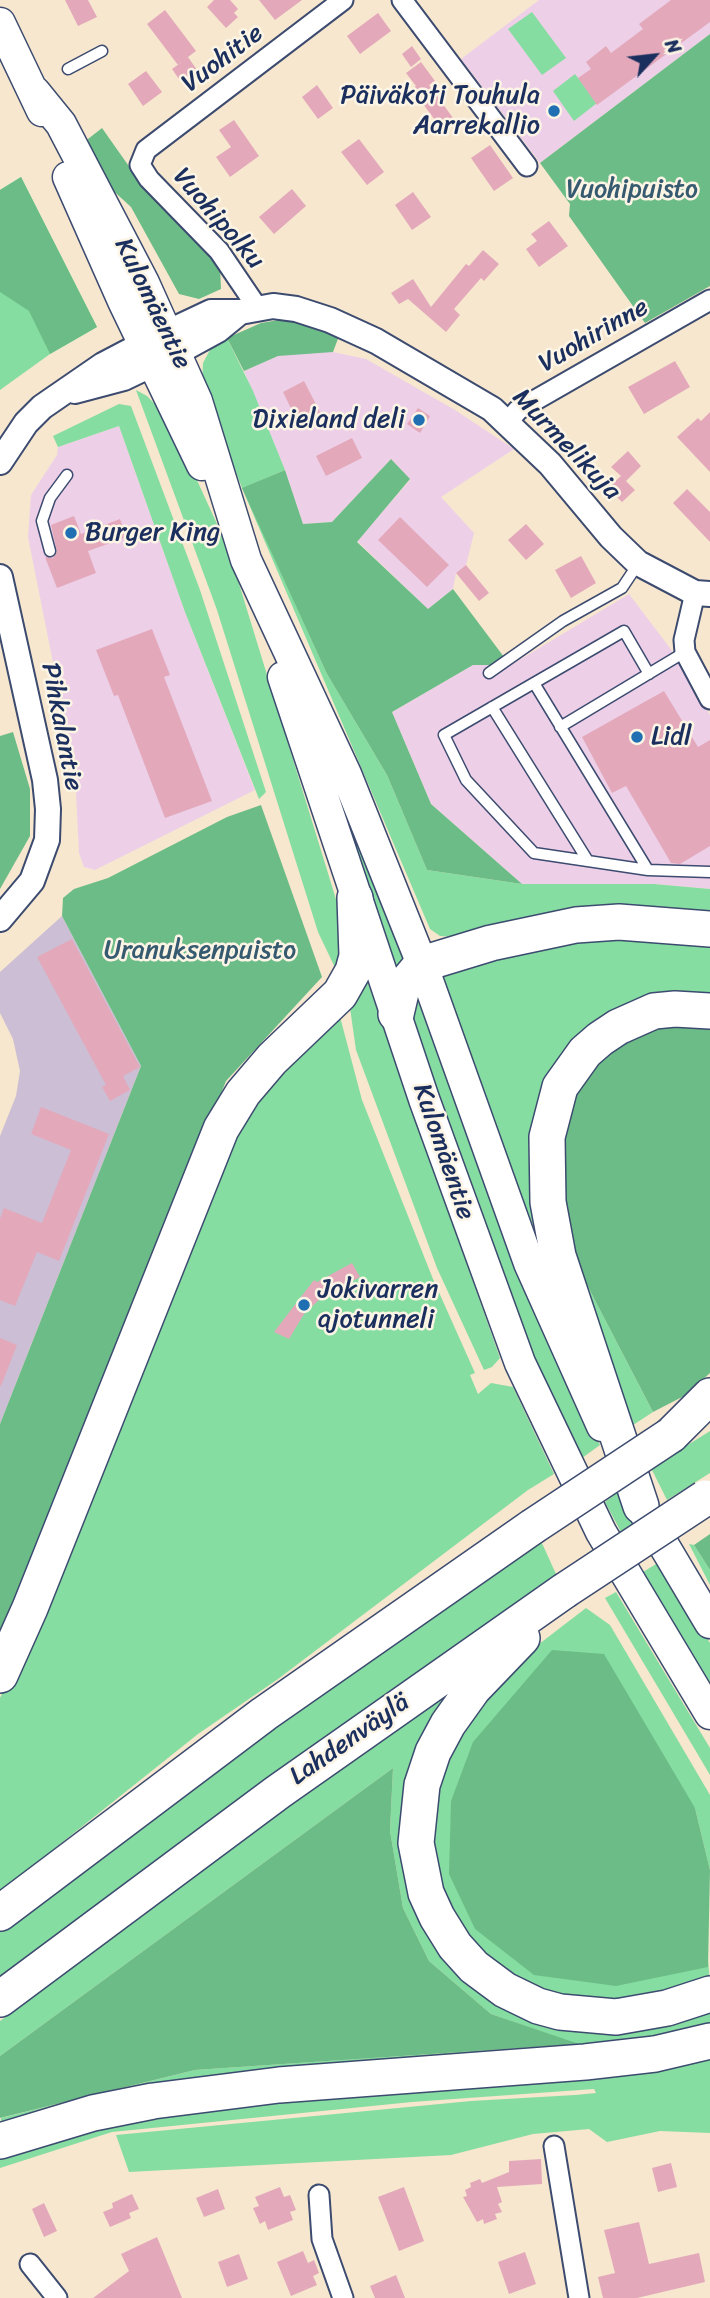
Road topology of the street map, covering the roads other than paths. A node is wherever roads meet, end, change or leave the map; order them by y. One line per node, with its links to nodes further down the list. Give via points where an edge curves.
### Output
1 (343, 0): 6 (street, Vuohitie, via 146,150)
2 (402, 0): 7 (street)
3 (0, 23): 10 (main road, Kulomäentie, via 35,92 51,139)
4 (102, 51): 5 (lane)
5 (68, 69)
6 (140, 165): 9 (street, Vuohipolku, via 219,251)
7 (527, 166)
8 (710, 300): 11 (street, Vuohirinne, via 518,410)
9 (249, 310): 10 (street, Murmelikuja, via 211,312); 11 (street, Murmelikuja, via 296,309 376,341 465,391)
10 (159, 348): 12 (street, via 113,382 61,395 26,423); 15 (main road, Kulomäentie)
11 (507, 423): 16 (street, Murmelikuja)
12 (0, 461)
13 (67, 475): 14 (lane, via 50,498 42,522)
14 (50, 551)
15 (246, 560): 29 (main road, Kulomäentie); 32 (main road, Kulomäentie, via 346,774)
16 (638, 563): 18 (street, Murmelikuja); 20 (lane, via 622,588 563,621)
17 (0, 577): 30 (street, Pihkalantie, via 48,809 47,840 32,881)
18 (703, 594): 19 (street, Murmelikuja, via 684,640)
19 (685, 652): 21 (lane); 23 (street)
20 (489, 673)
21 (649, 674): 22 (lane, via 624,631); 25 (lane)
22 (534, 683): 24 (lane); 25 (lane)
23 (710, 699)
24 (492, 707): 26 (lane); 26 (lane, via 444,734 466,780 534,853)
25 (560, 727): 27 (lane)
26 (588, 861): 27 (lane)
27 (648, 870): 28 (lane)
28 (710, 872)
29 (355, 898): 34 (main road, Kulomäentie); 42 (highway, via 357,956 353,971 340,994 243,1093 221,1129)
30 (0, 919)
31 (710, 929): 32 (highway, via 619,922 576,925)
32 (422, 964): 34 (highway, via 402,988); 39 (main road, Kulomäentie, via 528,1263)
33 (710, 1011): 39 (highway, via 654,1012 600,1039 560,1087 547,1137 548,1202 558,1256)
34 (396, 1014): 43 (main road, Kulomäentie, via 457,1197 520,1363 601,1532)
35 (710, 1396): 37 (highway)
36 (710, 1412): 37 (highway)
37 (671, 1436): 44 (highway, bridge, via 264,1714)
38 (708, 1496): 40 (highway, Lahdenväylä, bridge)
39 (641, 1506): 41 (main road, Kulomäentie)
40 (564, 1591): 45 (highway, via 472,1689 433,1752 416,1843 426,1893 456,1946 474,1966 505,1990 538,2006 616,2017); 46 (highway, Lahdenväylä, via 278,1792)
41 (710, 1623)
42 (0, 1675)
43 (710, 1714)
44 (0, 1913)
45 (710, 1994)
46 (0, 1999)
47 (710, 2041): 48 (highway, via 608,2060 279,2085 153,2101 93,2113)
48 (0, 2141)
49 (554, 2146): 54 (street)
50 (318, 2195): 53 (street, via 322,2239)
51 (30, 2264): 52 (street)
52 (57, 2298)
53 (344, 2298)
54 (579, 2298)

